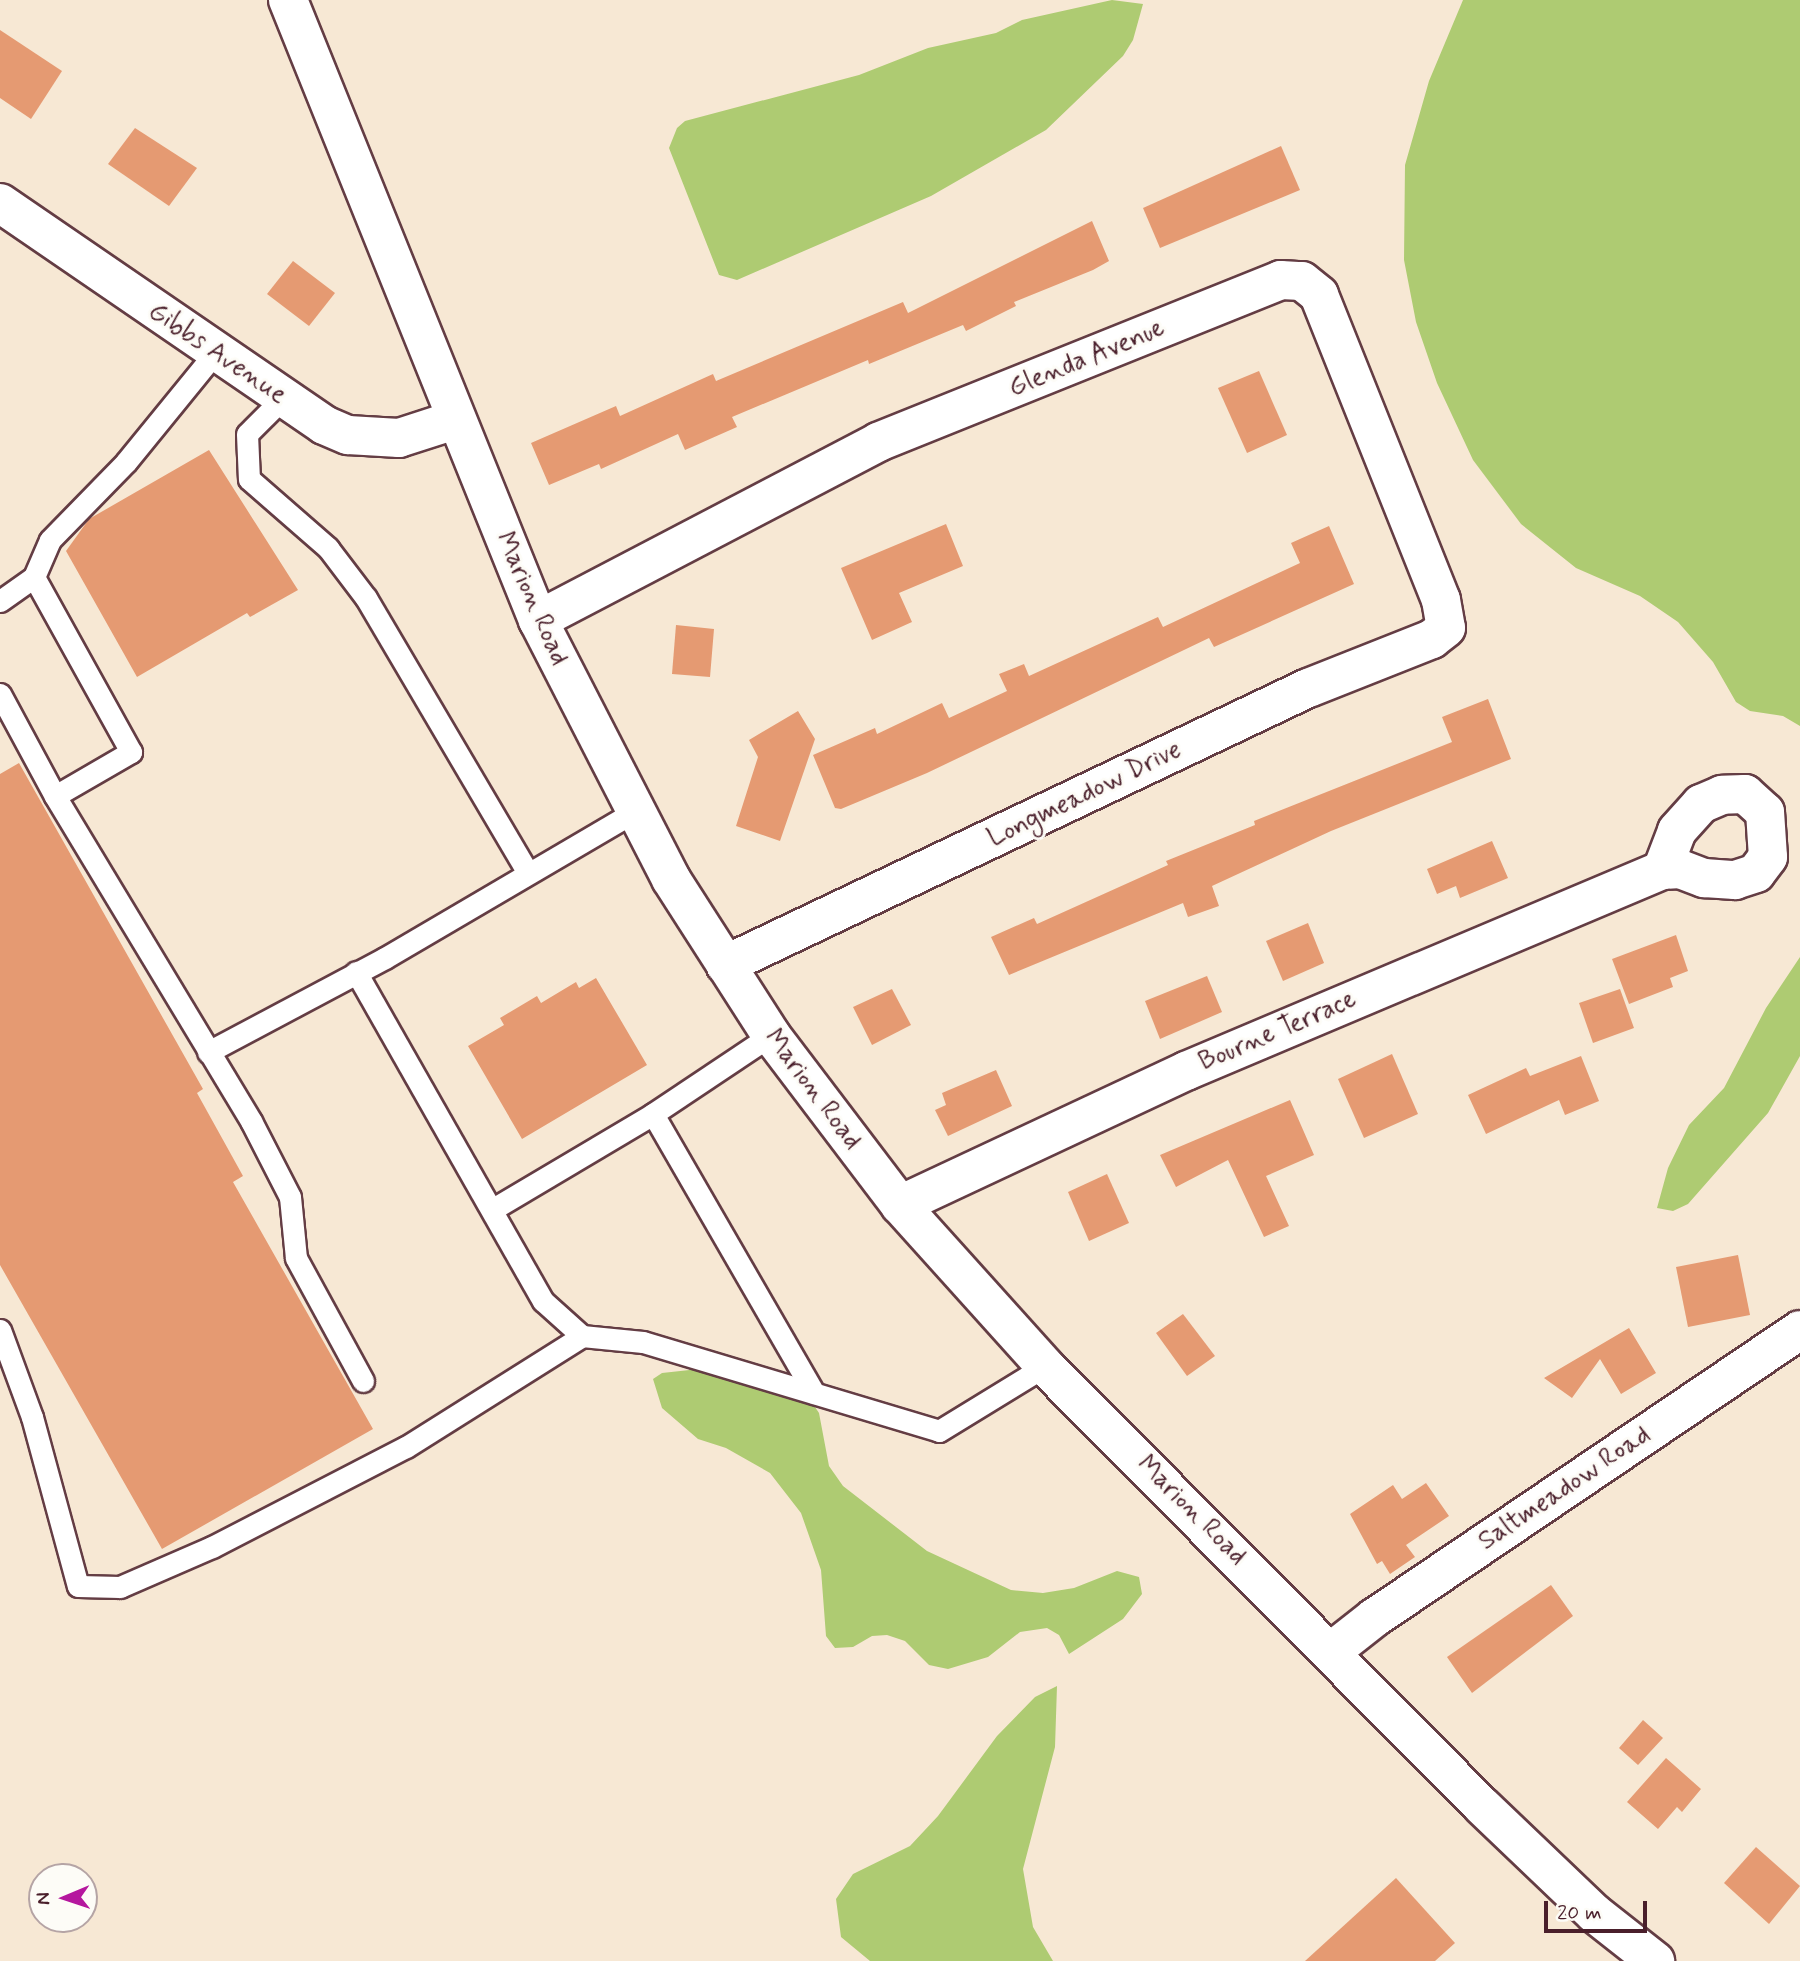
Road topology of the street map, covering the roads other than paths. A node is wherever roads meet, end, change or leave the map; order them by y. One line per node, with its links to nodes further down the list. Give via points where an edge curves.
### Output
1 (288, 0): 5 (street, Marion Road)
2 (0, 203): 3 (street, Gibbs Avenue)
3 (215, 353): 4 (street, Gibbs Avenue); 6 (lane, via 126,462 50,540)
4 (282, 399): 5 (street, Gibbs Avenue, via 324,425 375,439 399,438); 14 (lane, via 247,434 249,479 328,548 366,598)
5 (455, 420): 8 (street, Marion Road)
6 (34, 576): 7 (lane); 11 (lane, via 131,752)
7 (0, 601)
8 (538, 620): 9 (street, Glenda Avenue, via 878,442 1282,280 1302,281 1320,295 1441,600); 12 (street, Marion Road)
9 (1446, 628): 15 (street, Longmeadow Drive, via 1432,639 1308,688)
10 (0, 694): 11 (lane)
11 (55, 796): 18 (lane)
12 (636, 811): 14 (lane); 15 (street, Marion Road, via 671,879)
13 (1662, 870): 20 (street, Bourne Terrace, via 1186,1071)
14 (527, 871): 16 (lane)
15 (725, 965): 17 (street, Marion Road)
16 (356, 972): 18 (lane); 21 (lane)
17 (771, 1035): 19 (lane); 20 (street, Marion Road)
18 (208, 1052): 26 (lane, via 290,1197 296,1258)
19 (653, 1114): 21 (lane); 27 (lane)
20 (900, 1205): 25 (street, Marion Road)
21 (493, 1209): 24 (lane, via 543,1301)
22 (0, 1330): 24 (lane, via 32,1417 78,1586 120,1587 212,1547 406,1447)
23 (1800, 1330): 28 (street, Saltmeadow Road)
24 (582, 1336): 27 (lane, via 643,1342)
25 (1045, 1366): 27 (lane, via 939,1431); 28 (street, Marion Road)
26 (363, 1381)
27 (814, 1393)
28 (1332, 1651): 29 (street, Marion Road, via 1482,1806 1594,1913)
29 (1655, 1961)

